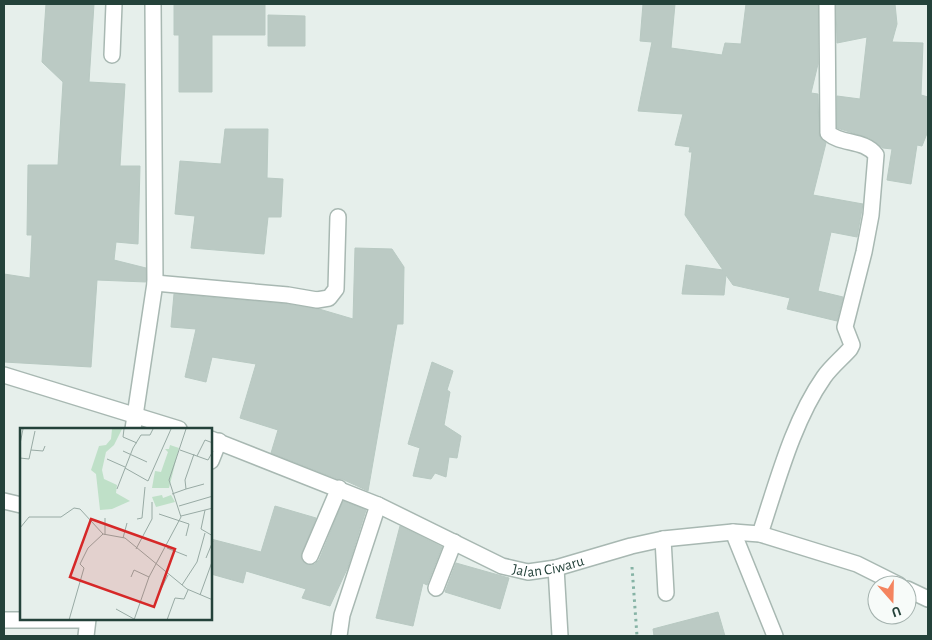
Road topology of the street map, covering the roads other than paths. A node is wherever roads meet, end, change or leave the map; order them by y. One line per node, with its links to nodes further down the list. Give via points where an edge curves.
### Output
1 (114, 4): 4 (street)
2 (153, 4): 6 (street)
3 (827, 4): 17 (street, via 828,133 834,138 861,143 876,156 871,215 845,327 852,345 825,376 796,428)
4 (112, 55)
5 (338, 217): 6 (street, via 336,289 328,298 317,300)
6 (155, 283): 8 (street)
7 (4, 375): 8 (street)
8 (134, 422): 9 (street)
9 (173, 428)
10 (215, 440): 11 (street); 12 (street, Jalan Ciwaru)
11 (212, 456)
12 (339, 488): 15 (street, Jalan Ciwaru); 20 (street)
13 (4, 501): 14 (street)
14 (20, 505)
15 (378, 505): 19 (street, Jalan Ciwaru); 29 (street, via 342,615)
16 (733, 532): 17 (street, Jalan Ciwaru); 18 (street, Jalan Ciwaru); 31 (street)
17 (760, 534): 22 (street, Jalan Ciwaru, via 857,564)
18 (663, 539): 21 (street, Jalan Ciwaru); 24 (street)
19 (454, 542): 21 (street, Jalan Ciwaru, via 502,566 528,572); 23 (street)
20 (310, 556)
21 (556, 568): 30 (street)
22 (879, 575)
23 (436, 588)
24 (666, 593)
25 (4, 620): 26 (street)
26 (20, 620)
27 (87, 620): 28 (street)
28 (86, 636)
29 (339, 636)
30 (560, 636)
31 (775, 636)

